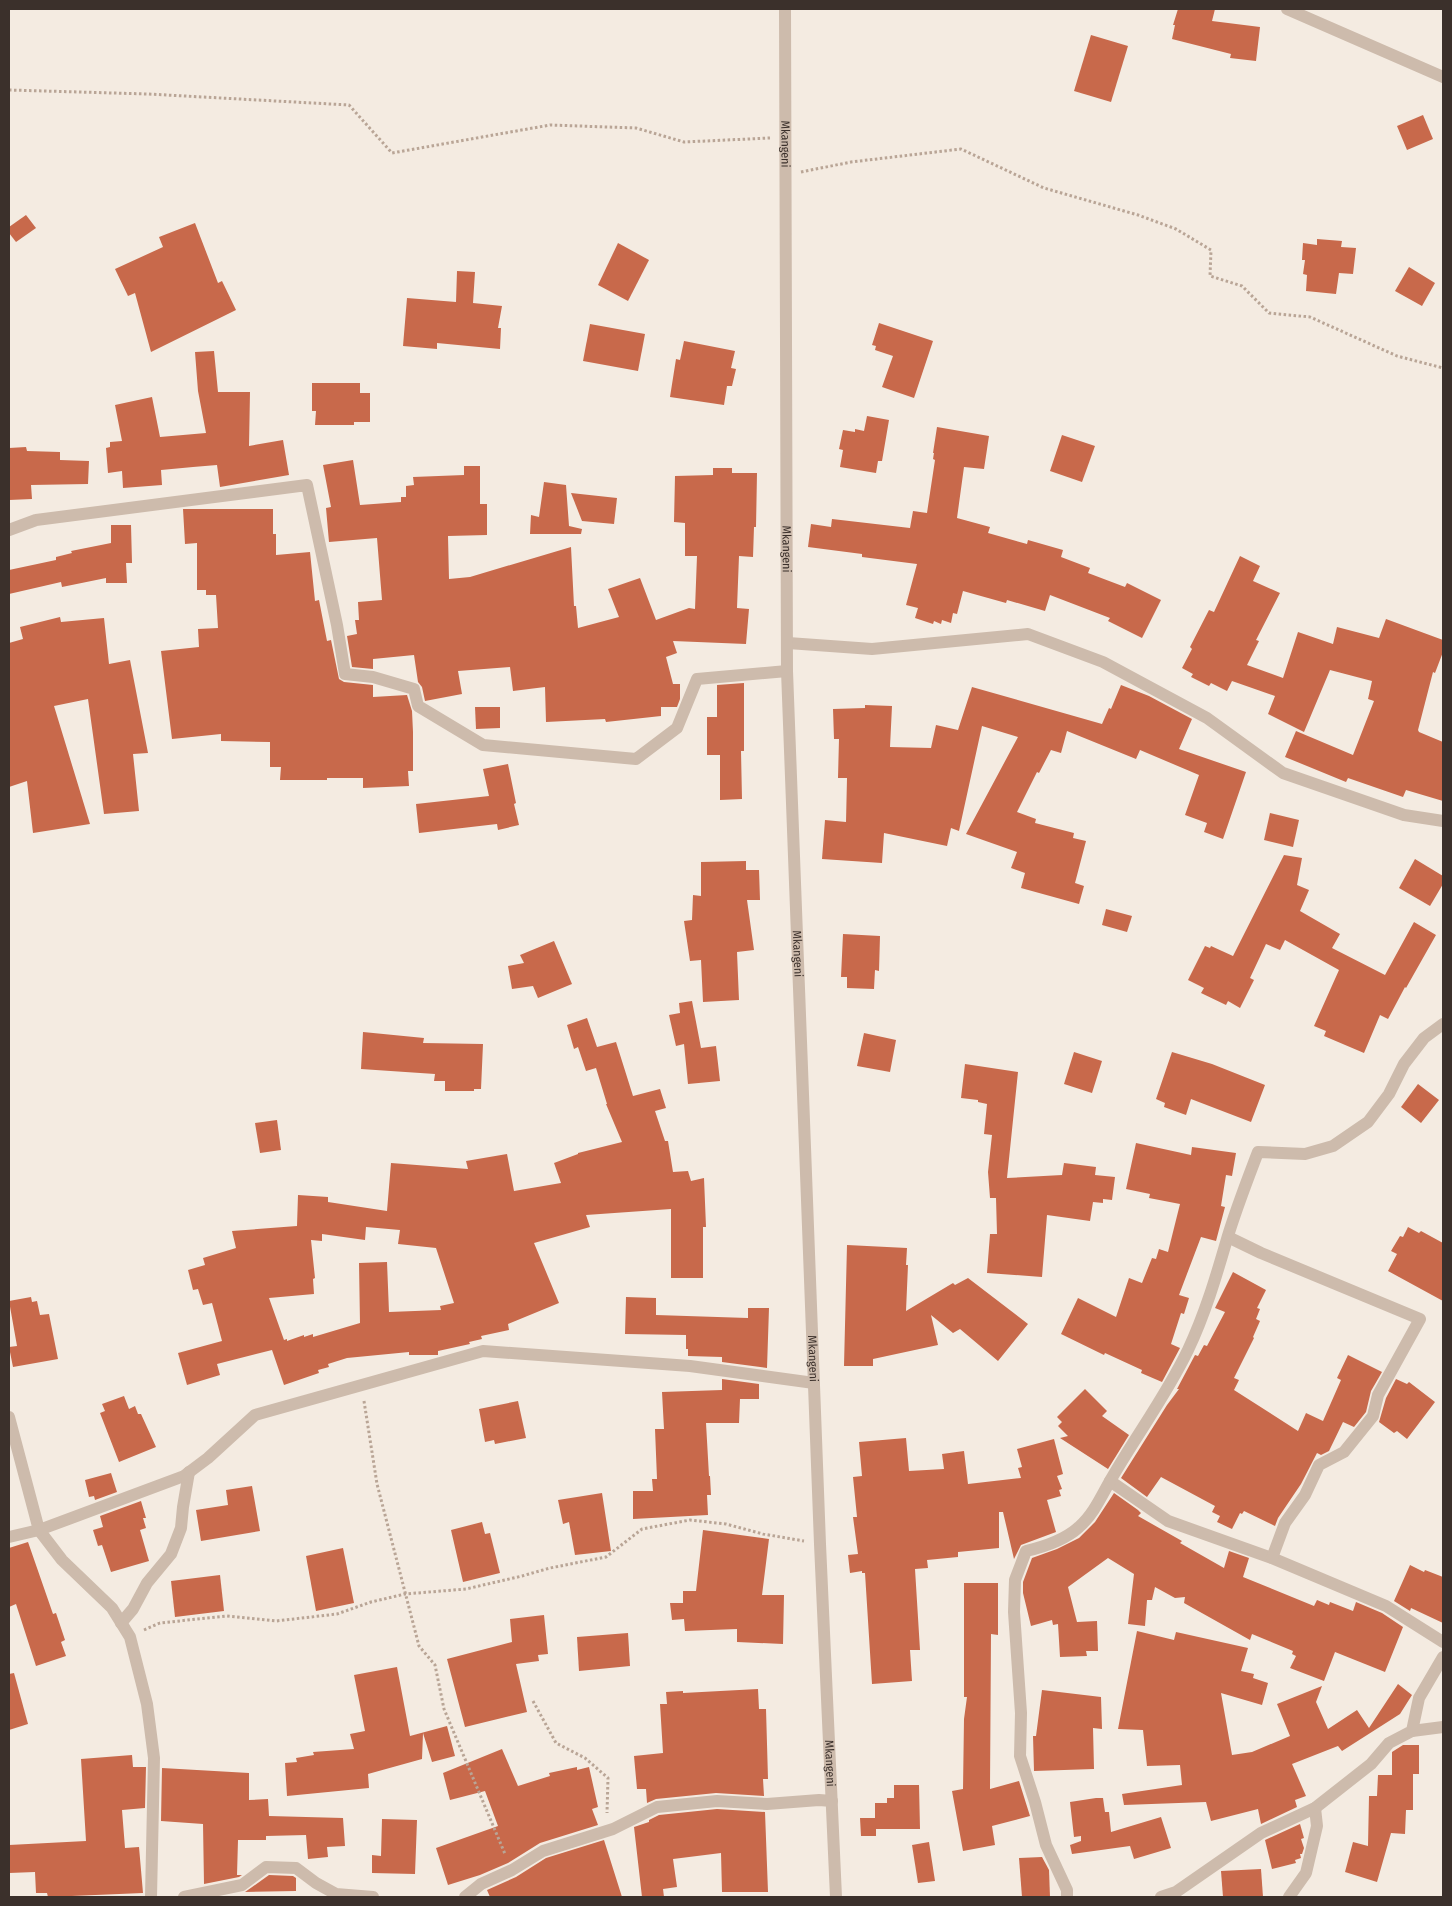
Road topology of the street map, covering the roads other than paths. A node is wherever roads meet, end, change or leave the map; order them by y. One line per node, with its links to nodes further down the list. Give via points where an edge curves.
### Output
1 (785, 9): 5 (street, Mkangeni)
2 (1287, 9): 3 (street)
3 (1443, 77)
4 (9, 530): 6 (street, via 36,520 307,485 345,674 373,677 414,689 418,706 483,745 636,759 677,728 697,679)
5 (788, 643): 6 (street, Mkangeni); 7 (street, via 872,649 1028,634 1103,662 1199,713 1283,772 1404,814)
6 (787, 670): 10 (street, Mkangeni)
7 (1443, 821)
8 (1443, 1024): 9 (street, via 1424,1038 1404,1064 1389,1094 1368,1122 1333,1146 1305,1154 1258,1152)
9 (1228, 1237): 13 (street, via 1208,1304 1187,1350 1158,1405); 16 (street, via 1420,1319 1378,1395 1373,1416 1344,1452 1319,1465 1305,1495 1285,1523)
10 (814, 1383): 12 (street, via 690,1366 483,1351 255,1415); 22 (street, Mkangeni)
11 (9, 1417): 14 (street)
12 (189, 1472): 14 (street); 17 (street, via 181,1528 171,1554 147,1583)
13 (1110, 1481): 16 (street, via 1168,1521); 29 (street, via 1079,1527 1046,1545 1026,1551 1015,1580 1020,1756 1046,1845 1067,1890)
14 (39, 1530): 15 (street); 17 (street, via 62,1560 112,1608)
15 (9, 1537)
16 (1272, 1558): 18 (street, via 1386,1606)
17 (122, 1622): 24 (street, via 130,1637 147,1704 154,1758)
18 (1443, 1642)
19 (1443, 1657): 21 (street, via 1420,1698)
20 (1443, 1727): 21 (street)
21 (1412, 1730): 23 (street, via 1389,1743 1371,1764)
22 (832, 1801): 27 (street, via 717,1802 657,1808 612,1829 543,1851 481,1884); 28 (street, Mkangeni)
23 (1314, 1808): 30 (street, via 1261,1833 1176,1892); 31 (street, via 1317,1826 1306,1873)
24 (151, 1897)
25 (184, 1897): 26 (street, via 242,1886 266,1868 296,1868 336,1894)
26 (373, 1897)
27 (465, 1897)
28 (836, 1897)
29 (1067, 1897)
30 (1161, 1897)
31 (1288, 1897)

